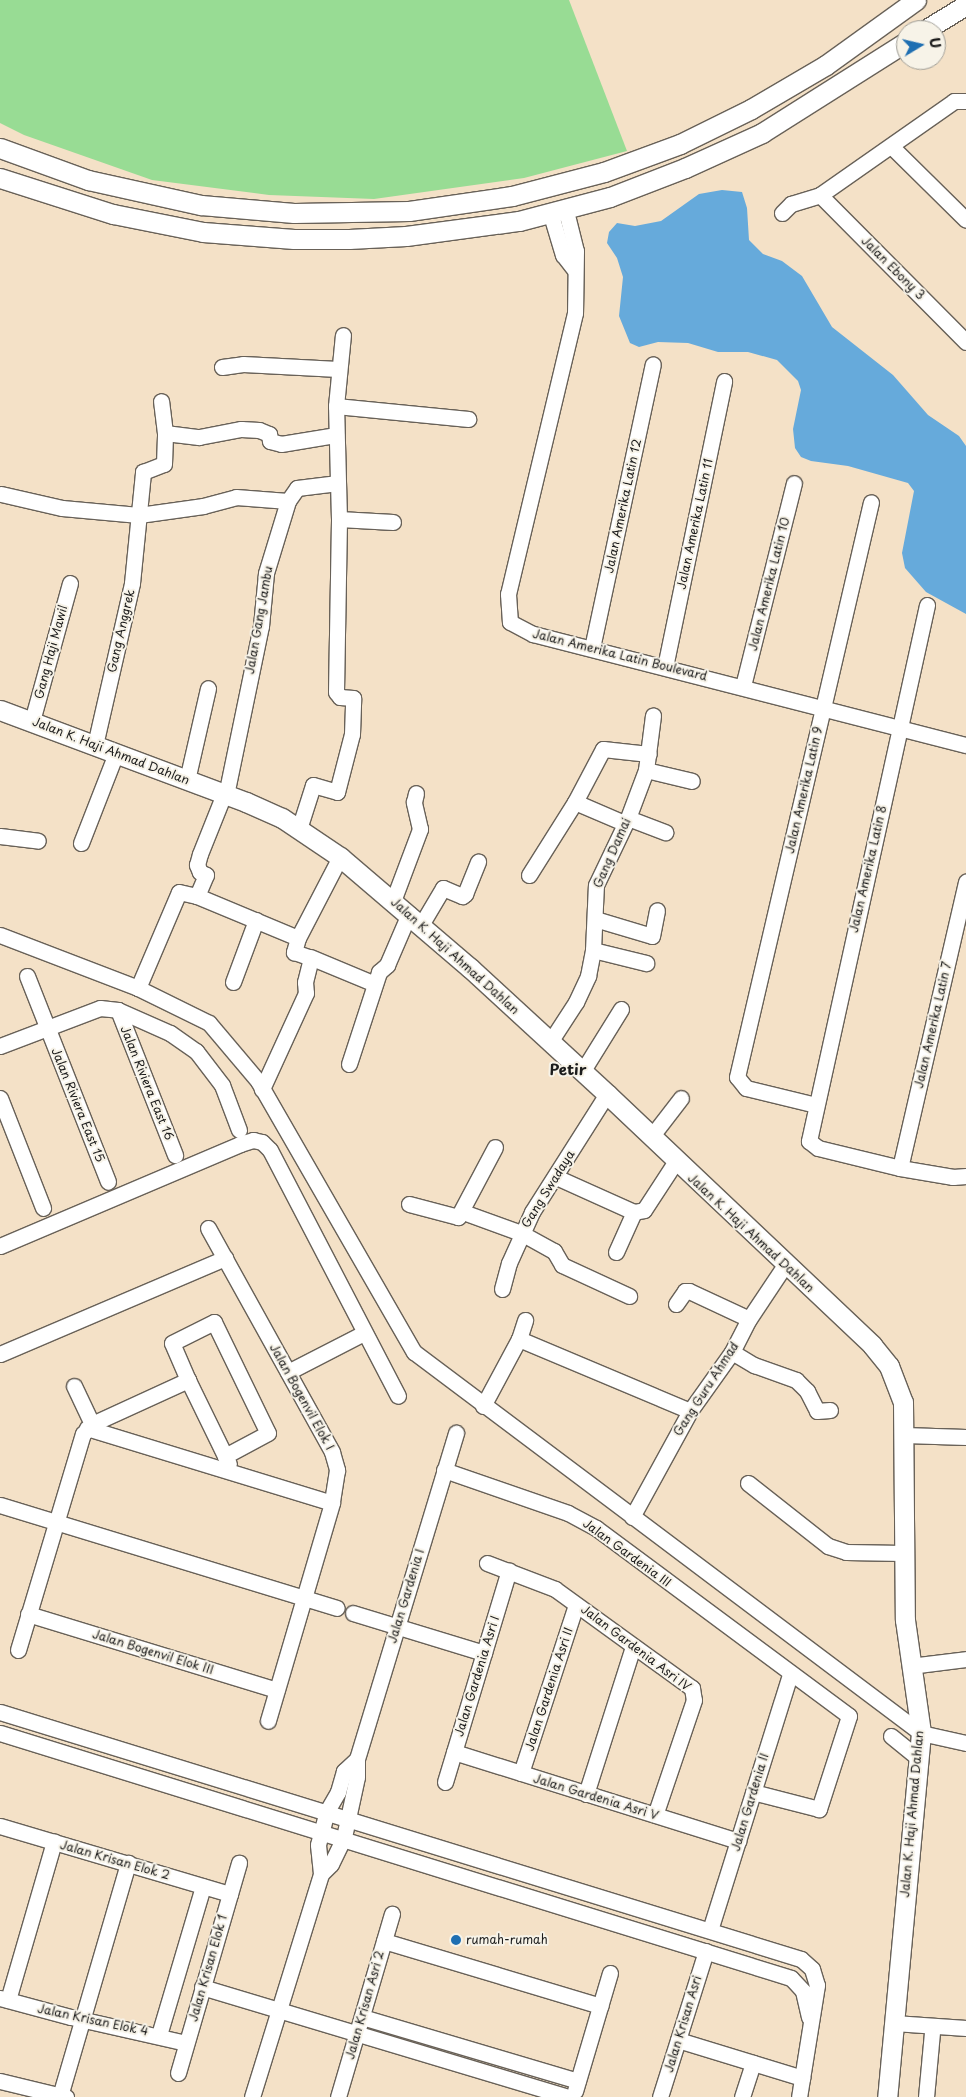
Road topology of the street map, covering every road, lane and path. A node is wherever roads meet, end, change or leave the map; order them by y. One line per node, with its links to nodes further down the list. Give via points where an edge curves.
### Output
1 (916, 0): 7 (main road, via 826,65 752,109 680,144 604,172 512,196 409,211 294,213 201,205 88,180)
2 (966, 5): 3 (main road)
3 (941, 20)
4 (896, 48): 10 (main road, via 762,132 685,168)
5 (965, 100): 6 (street, via 954,101)
6 (891, 146): 9 (street); 12 (street)
7 (0, 148)
8 (0, 178): 10 (main road, via 113,214 203,232 294,238 406,236)
9 (820, 194): 11 (street, via 792,204); 14 (street, Jalan Ebony 3)
10 (558, 213): 34 (street, Jalan Amerika Latin Boulevard, via 576,250 575,313 507,610 510,622 519,630)
11 (782, 213)
12 (966, 220)
13 (343, 335): 17 (street)
14 (966, 342)
15 (653, 364): 34 (street, Jalan Amerika Latin 12)
16 (222, 367): 17 (street, via 243,364)
17 (338, 369): 20 (street)
18 (724, 382): 35 (street, Jalan Amerika Latin 11)
19 (161, 400): 22 (street)
20 (336, 406): 21 (street); 23 (street)
21 (468, 419)
22 (165, 433): 23 (street, via 199,437 241,429 259,430 269,434 270,441 280,444); 29 (street, Gang Anggrek, via 164,464 143,472)
23 (336, 435): 24 (street)
24 (336, 482): 27 (street, via 297,488); 30 (street)
25 (794, 483): 36 (street, Jalan Amerika Latin 10)
26 (0, 494): 29 (street, via 62,508)
27 (288, 501): 29 (street, via 236,496 203,506); 51 (street, Jalan Gang Jambu, via 266,572 261,626)
28 (870, 502): 38 (street, Jalan Amerika Latin 9)
29 (140, 515): 43 (street, Gang Anggrek, via 132,583)
30 (339, 519): 31 (street); 54 (street, via 336,692 340,697 353,698 352,734 337,792 313,786)
31 (393, 522)
32 (70, 583): 41 (street, Gang Haji Mawil)
33 (927, 605): 42 (street, Jalan Amerika Latin 8)
34 (592, 648): 35 (street, Jalan Amerika Latin Boulevard)
35 (665, 667): 36 (street, Jalan Amerika Latin Boulevard)
36 (744, 686): 38 (street, Jalan Amerika Latin Boulevard)
37 (208, 688): 48 (street)
38 (823, 707): 42 (street, Jalan Amerika Latin Boulevard); 89 (street, Jalan Amerika Latin 9, via 737,1077 746,1088)
39 (0, 710): 41 (main road, Jalan K. Haji Ahmad Dahlan)
40 (653, 715): 46 (street, Gang Damai)
41 (32, 721): 43 (main road, Jalan K. Haji Ahmad Dahlan)
42 (900, 728): 44 (street, Jalan Amerika Latin Boulevard); 89 (street, Jalan Amerika Latin 8)
43 (95, 745): 45 (main road, Jalan K. Haji Ahmad Dahlan)
44 (966, 745)
45 (116, 753): 48 (main road, Jalan K. Haji Ahmad Dahlan); 58 (street)
46 (649, 754): 47 (street, Gang Damai); 52 (street, via 603,749)
47 (646, 770): 49 (street); 53 (street, Gang Damai)
48 (187, 780): 51 (main road, Jalan K. Haji Ahmad Dahlan)
49 (692, 781)
50 (416, 793): 64 (street, via 414,802 420,829)
51 (225, 795): 54 (main road, Jalan K. Haji Ahmad Dahlan); 63 (street, Jalan Gang Jambu, via 197,865 206,876)
52 (575, 802): 53 (street); 61 (street)
53 (626, 820): 55 (street); 66 (street, Gang Damai, via 596,885 592,907)
54 (299, 829): 59 (main road, Jalan K. Haji Ahmad Dahlan)
55 (665, 832)
56 (0, 836): 57 (street)
57 (38, 840)
58 (81, 843)
59 (340, 857): 64 (main road, Jalan K. Haji Ahmad Dahlan); 70 (street)
60 (478, 862): 68 (street, via 462,896 443,888)
61 (529, 875)
62 (966, 882): 95 (street, Jalan Amerika Latin 7)
63 (198, 896): 67 (street); 77 (street, via 179,892)
64 (393, 901): 68 (main road, Jalan K. Haji Ahmad Dahlan)
65 (657, 910): 66 (street, via 652,936)
66 (595, 919): 71 (street, Gang Damai)
67 (256, 920): 70 (street); 75 (street)
68 (415, 920): 76 (street, via 387,966 380,970); 81 (main road, Jalan K. Haji Ahmad Dahlan)
69 (0, 935): 77 (street)
70 (298, 938): 72 (street, via 294,952)
71 (593, 950): 73 (street); 81 (street, Gang Damai, via 584,988)
72 (310, 957): 76 (street); 85 (street, via 306,993)
73 (646, 963)
74 (27, 976): 80 (street, Jalan Riviera East 15)
75 (233, 982)
76 (375, 984): 83 (street)
77 (138, 988): 85 (street, via 203,1018)
78 (621, 1009): 84 (street)
79 (118, 1010): 80 (street, via 100,1008); 90 (street, via 170,1033 196,1050 222,1085); 93 (street, Jalan Riviera East 16)
80 (47, 1027): 82 (street); 98 (street, Jalan Riviera East 15)
81 (550, 1042): 84 (main road, Jalan K. Haji Ahmad Dahlan)
82 (0, 1046)
83 (349, 1064)
84 (582, 1072): 86 (main road, Jalan K. Haji Ahmad Dahlan)
85 (262, 1089): 122 (street, via 409,1345)
86 (607, 1094): 91 (main road, Jalan K. Haji Ahmad Dahlan); 97 (street, Gang Swadaya)
87 (0, 1098): 100 (street)
88 (681, 1098): 91 (street)
89 (816, 1105): 95 (street, Jalan Amerika Latin 8, via 809,1133 812,1145)
90 (239, 1130)
91 (651, 1137): 94 (main road, Jalan K. Haji Ahmad Dahlan)
92 (496, 1147): 101 (street)
93 (175, 1155)
94 (676, 1161): 102 (street, via 644,1210); 108 (main road, Jalan K. Haji Ahmad Dahlan)
95 (900, 1168): 96 (street, via 953,1177)
96 (966, 1176)
97 (556, 1177): 102 (street); 104 (street, Gang Swadaya)
98 (108, 1182)
99 (409, 1204): 101 (street, via 457,1217)
100 (43, 1208)
101 (463, 1212): 104 (street)
102 (634, 1212): 106 (street)
103 (208, 1228): 107 (street, Jalan Bogenvil Elok I)
104 (521, 1233): 109 (street, Gang Swadaya); 110 (street, via 554,1251 562,1265)
105 (0, 1246): 114 (street, via 253,1140 262,1142 270,1150)
106 (616, 1252)
107 (225, 1258): 117 (street); 118 (street, Jalan Bogenvil Elok I)
108 (785, 1265): 112 (street, Gang Guru Ahmad); 127 (main road, Jalan K. Haji Ahmad Dahlan, via 872,1345 889,1366 902,1395)
109 (502, 1290)
110 (629, 1296)
111 (676, 1304): 112 (street, via 689,1291)
112 (749, 1319): 116 (street, Gang Guru Ahmad)
113 (525, 1320): 115 (street)
114 (364, 1332): 118 (street); 121 (street)
115 (519, 1339): 122 (street); 124 (street)
116 (732, 1352): 123 (street, via 754,1365 796,1380 807,1391 817,1411); 124 (street, Gang Guru Ahmad)
117 (0, 1354)
118 (288, 1372): 133 (street, Jalan Bogenvil Elok I, via 336,1462 338,1478)
119 (188, 1380): 125 (street); 129 (street); 129 (street, via 172,1343 214,1322 268,1433)
120 (74, 1386): 125 (street)
121 (398, 1396)
122 (483, 1406): 135 (street)
123 (830, 1410)
124 (690, 1411): 135 (street, Gang Guru Ahmad)
125 (90, 1426): 131 (street); 136 (street)
126 (456, 1433): 130 (street, Jalan Gardenia I)
127 (904, 1435): 128 (street); 137 (main road, Jalan K. Haji Ahmad Dahlan)
128 (966, 1437)
129 (225, 1456): 131 (street)
130 (444, 1470): 145 (street, Jalan Gardenia I); 151 (street, Jalan Gardenia III, via 583,1520)
131 (234, 1475): 133 (street)
132 (748, 1483): 137 (street, via 828,1546 846,1552)
133 (332, 1503): 140 (street, Jalan Bogenvil Elok I)
134 (0, 1505): 136 (street)
135 (632, 1517): 158 (street)
136 (56, 1522): 140 (street); 144 (street)
137 (903, 1553): 150 (main road, Jalan K. Haji Ahmad Dahlan, via 904,1620)
138 (487, 1563): 139 (street, Jalan Gardenia Asri IV)
139 (509, 1570): 141 (street, Jalan Gardenia Asri IV, via 555,1589); 148 (street, Jalan Gardenia Asri I)
140 (304, 1598): 142 (street); 152 (street, Jalan Bogenvil Elok I)
141 (576, 1604): 146 (street, Jalan Gardenia Asri IV); 160 (street, Jalan Gardenia Asri II)
142 (337, 1608)
143 (353, 1613): 145 (street)
144 (28, 1614): 147 (street); 152 (street, Jalan Bogenvil Elok III)
145 (397, 1626): 148 (street); 164 (street, Jalan Gardenia I, via 357,1758 344,1771)
146 (633, 1647): 163 (street); 166 (street, Jalan Gardenia Asri IV, via 692,1688 694,1694)
147 (18, 1650)
148 (484, 1652): 159 (street, Jalan Gardenia Asri I)
149 (966, 1659): 150 (street)
150 (910, 1666): 158 (main road, Jalan K. Haji Ahmad Dahlan)
151 (790, 1674): 162 (street, Jalan Gardenia II); 162 (street, Jalan Gardenia III, via 849,1719 819,1809)
152 (277, 1690): 154 (street, Jalan Bogenvil Elok I)
153 (0, 1712): 165 (street)
154 (268, 1722)
155 (0, 1733): 169 (street)
156 (891, 1736): 158 (street)
157 (966, 1742): 158 (street)
158 (920, 1745): 190 (main road, Jalan K. Haji Ahmad Dahlan)
159 (454, 1752): 160 (street, Jalan Gardenia Asri V); 161 (street, Jalan Gardenia Asri I)
160 (522, 1773): 163 (street, Jalan Gardenia Asri V)
161 (445, 1782)
162 (753, 1792): 171 (street, Jalan Gardenia II)
163 (586, 1794): 166 (street, Jalan Gardenia Asri V)
164 (345, 1795): 165 (street, Jalan Gardenia I); 167 (street, Jalan Gardenia I)
165 (327, 1811): 167 (street); 169 (street, Jalan Gardenia I)
166 (655, 1815): 171 (street, Jalan Gardenia Asri V)
167 (350, 1818): 170 (street, Jalan Gardenia I); 179 (street)
168 (0, 1826): 172 (street, Jalan Krisan Elok 2)
169 (321, 1830): 170 (street); 175 (street, Jalan Gardenia I, via 317,1859)
170 (344, 1837): 175 (street, Jalan Gardenia I, via 331,1864); 181 (street)
171 (738, 1841): 179 (street, Jalan Gardenia II)
172 (54, 1842): 173 (street, Jalan Krisan Elok 2); 184 (street)
173 (128, 1863): 176 (street, Jalan Krisan Elok 2); 188 (street)
174 (239, 1863): 177 (street, Jalan Krisan Elok 1)
175 (320, 1874): 186 (street)
176 (203, 1886): 177 (street, Jalan Krisan Elok 2); 194 (street)
177 (230, 1894): 183 (street, Jalan Krisan Elok 1)
178 (392, 1914): 180 (street, Jalan Krisan Asri 2)
179 (709, 1930): 181 (street, via 720,1948); 181 (street, via 691,1940); 189 (street, via 808,1963 817,1985)
180 (384, 1941): 185 (street); 187 (street, Jalan Krisan Asri 2)
181 (705, 1951): 189 (street, via 796,1982 803,1991); 195 (street, Jalan Krisan Asri)
182 (610, 1973): 185 (street)
183 (202, 1987): 186 (street); 196 (street, Jalan Krisan Elok 1)
184 (4, 1999): 188 (street, Jalan Krisan Elok 4)
185 (600, 2006): 201 (street)
186 (278, 2010): 193 (street); 203 (street)
187 (362, 2017): 193 (street, Jalan Krisan Asri 2); 201 (street)
188 (82, 2020): 194 (street, Jalan Krisan Elok 4); 202 (street)
189 (810, 2021): 199 (street)
190 (900, 2023): 191 (street); 210 (main road, Jalan K. Haji Ahmad Dahlan)
191 (966, 2028)
192 (932, 2032): 211 (street)
193 (357, 2034): 204 (street, Jalan Krisan Asri 2); 205 (street)
194 (159, 2035): 196 (street, Jalan Krisan Elok 4)
195 (678, 2040): 197 (street); 207 (street, Jalan Krisan Asri)
196 (186, 2043): 198 (street, Jalan Krisan Elok 1)
197 (753, 2063): 199 (street); 208 (street)
198 (178, 2073)
199 (802, 2078): 209 (street)
200 (0, 2081): 202 (street)
201 (578, 2081): 206 (street)
202 (63, 2096)
203 (252, 2097)
204 (338, 2097)
205 (569, 2097)
206 (573, 2097)
207 (660, 2097)
208 (742, 2097)
209 (799, 2097)
210 (887, 2097)
211 (926, 2097)

